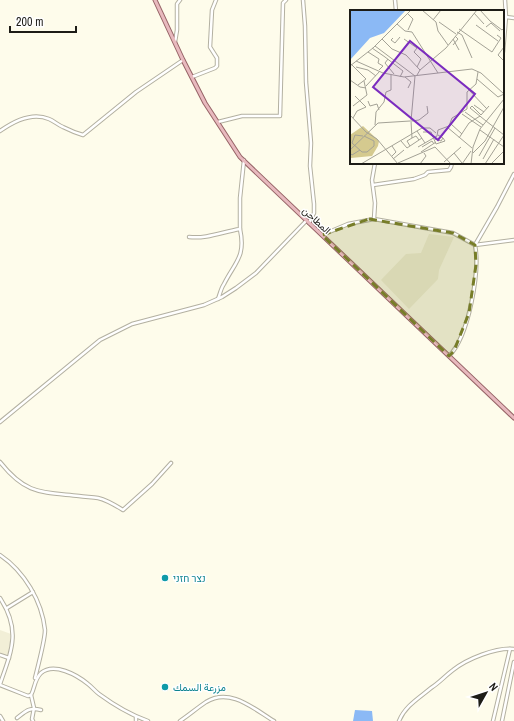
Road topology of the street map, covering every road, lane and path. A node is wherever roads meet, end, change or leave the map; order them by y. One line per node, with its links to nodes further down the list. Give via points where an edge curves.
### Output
1 (155, 0): 12 (main road, المطاحن)
2 (180, 0): 12 (street, via 177,4)
3 (216, 0): 14 (street, via 212,10 210,47 217,58 218,66)
4 (286, 0): 15 (street, via 283,3 280,116 242,116)
5 (303, 0): 23 (street, via 314,204 314,213)
6 (395, 0): 8 (street)
7 (505, 0): 9 (street)
8 (396, 10)
9 (506, 17): 10 (street); 11 (street)
10 (514, 18)
11 (504, 40)
12 (175, 42): 13 (main road, المطاحن)
13 (183, 60): 14 (main road, المطاحن); 16 (street, via 136,92 83,135 37,116 11,123)
14 (192, 77): 15 (main road, المطاحن)
15 (218, 122): 17 (main road, المطاحن)
16 (0, 131)
17 (244, 160): 23 (main road, المطاحن); 24 (street)
18 (376, 164): 21 (street)
19 (452, 164): 21 (street, via 449,170 428,172 414,179)
20 (514, 174): 28 (street)
21 (373, 185): 22 (street)
22 (374, 219): 25 (street, via 348,224); 28 (street, via 453,233)
23 (307, 222): 25 (main road, المطاحن); 29 (street, via 256,273)
24 (240, 229): 26 (street, via 205,237); 29 (street, via 241,254)
25 (322, 235): 30 (main road, المطاحن)
26 (189, 237)
27 (514, 240): 28 (street)
28 (475, 245): 30 (street, via 476,265 469,313 459,342)
29 (218, 299): 32 (street, via 190,310 132,324 100,340)
30 (450, 356): 31 (main road, المطاحن)
31 (514, 418)
32 (0, 422)
33 (0, 462): 34 (street, via 17,480 32,489 45,493 97,498 123,510)
34 (171, 463)
35 (0, 555): 36 (street, via 22,575)
36 (33, 592): 38 (street); 44 (street, via 45,631)
37 (0, 598): 38 (street)
38 (7, 608): 42 (street, via 13,635)
39 (510, 649): 40 (street); 58 (street, via 478,657 453,670 408,706); 59 (street)
40 (514, 649)
41 (0, 655): 42 (street)
42 (9, 658): 45 (street)
43 (514, 662): 60 (street)
44 (35, 681): 46 (street); 50 (street, via 39,674 48,670 65,671 82,679 100,695)
45 (0, 684): 46 (street)
46 (31, 695): 47 (street)
47 (34, 708): 48 (street); 51 (street); 53 (street)
48 (41, 710)
49 (0, 716): 52 (street)
50 (136, 717): 54 (street); 55 (street)
51 (17, 718)
52 (3, 721)
53 (33, 721)
54 (136, 721)
55 (148, 721)
56 (180, 721): 57 (street, via 206,702 229,697 243,701)
57 (274, 721)
58 (398, 721)
59 (493, 721)
60 (502, 721)

